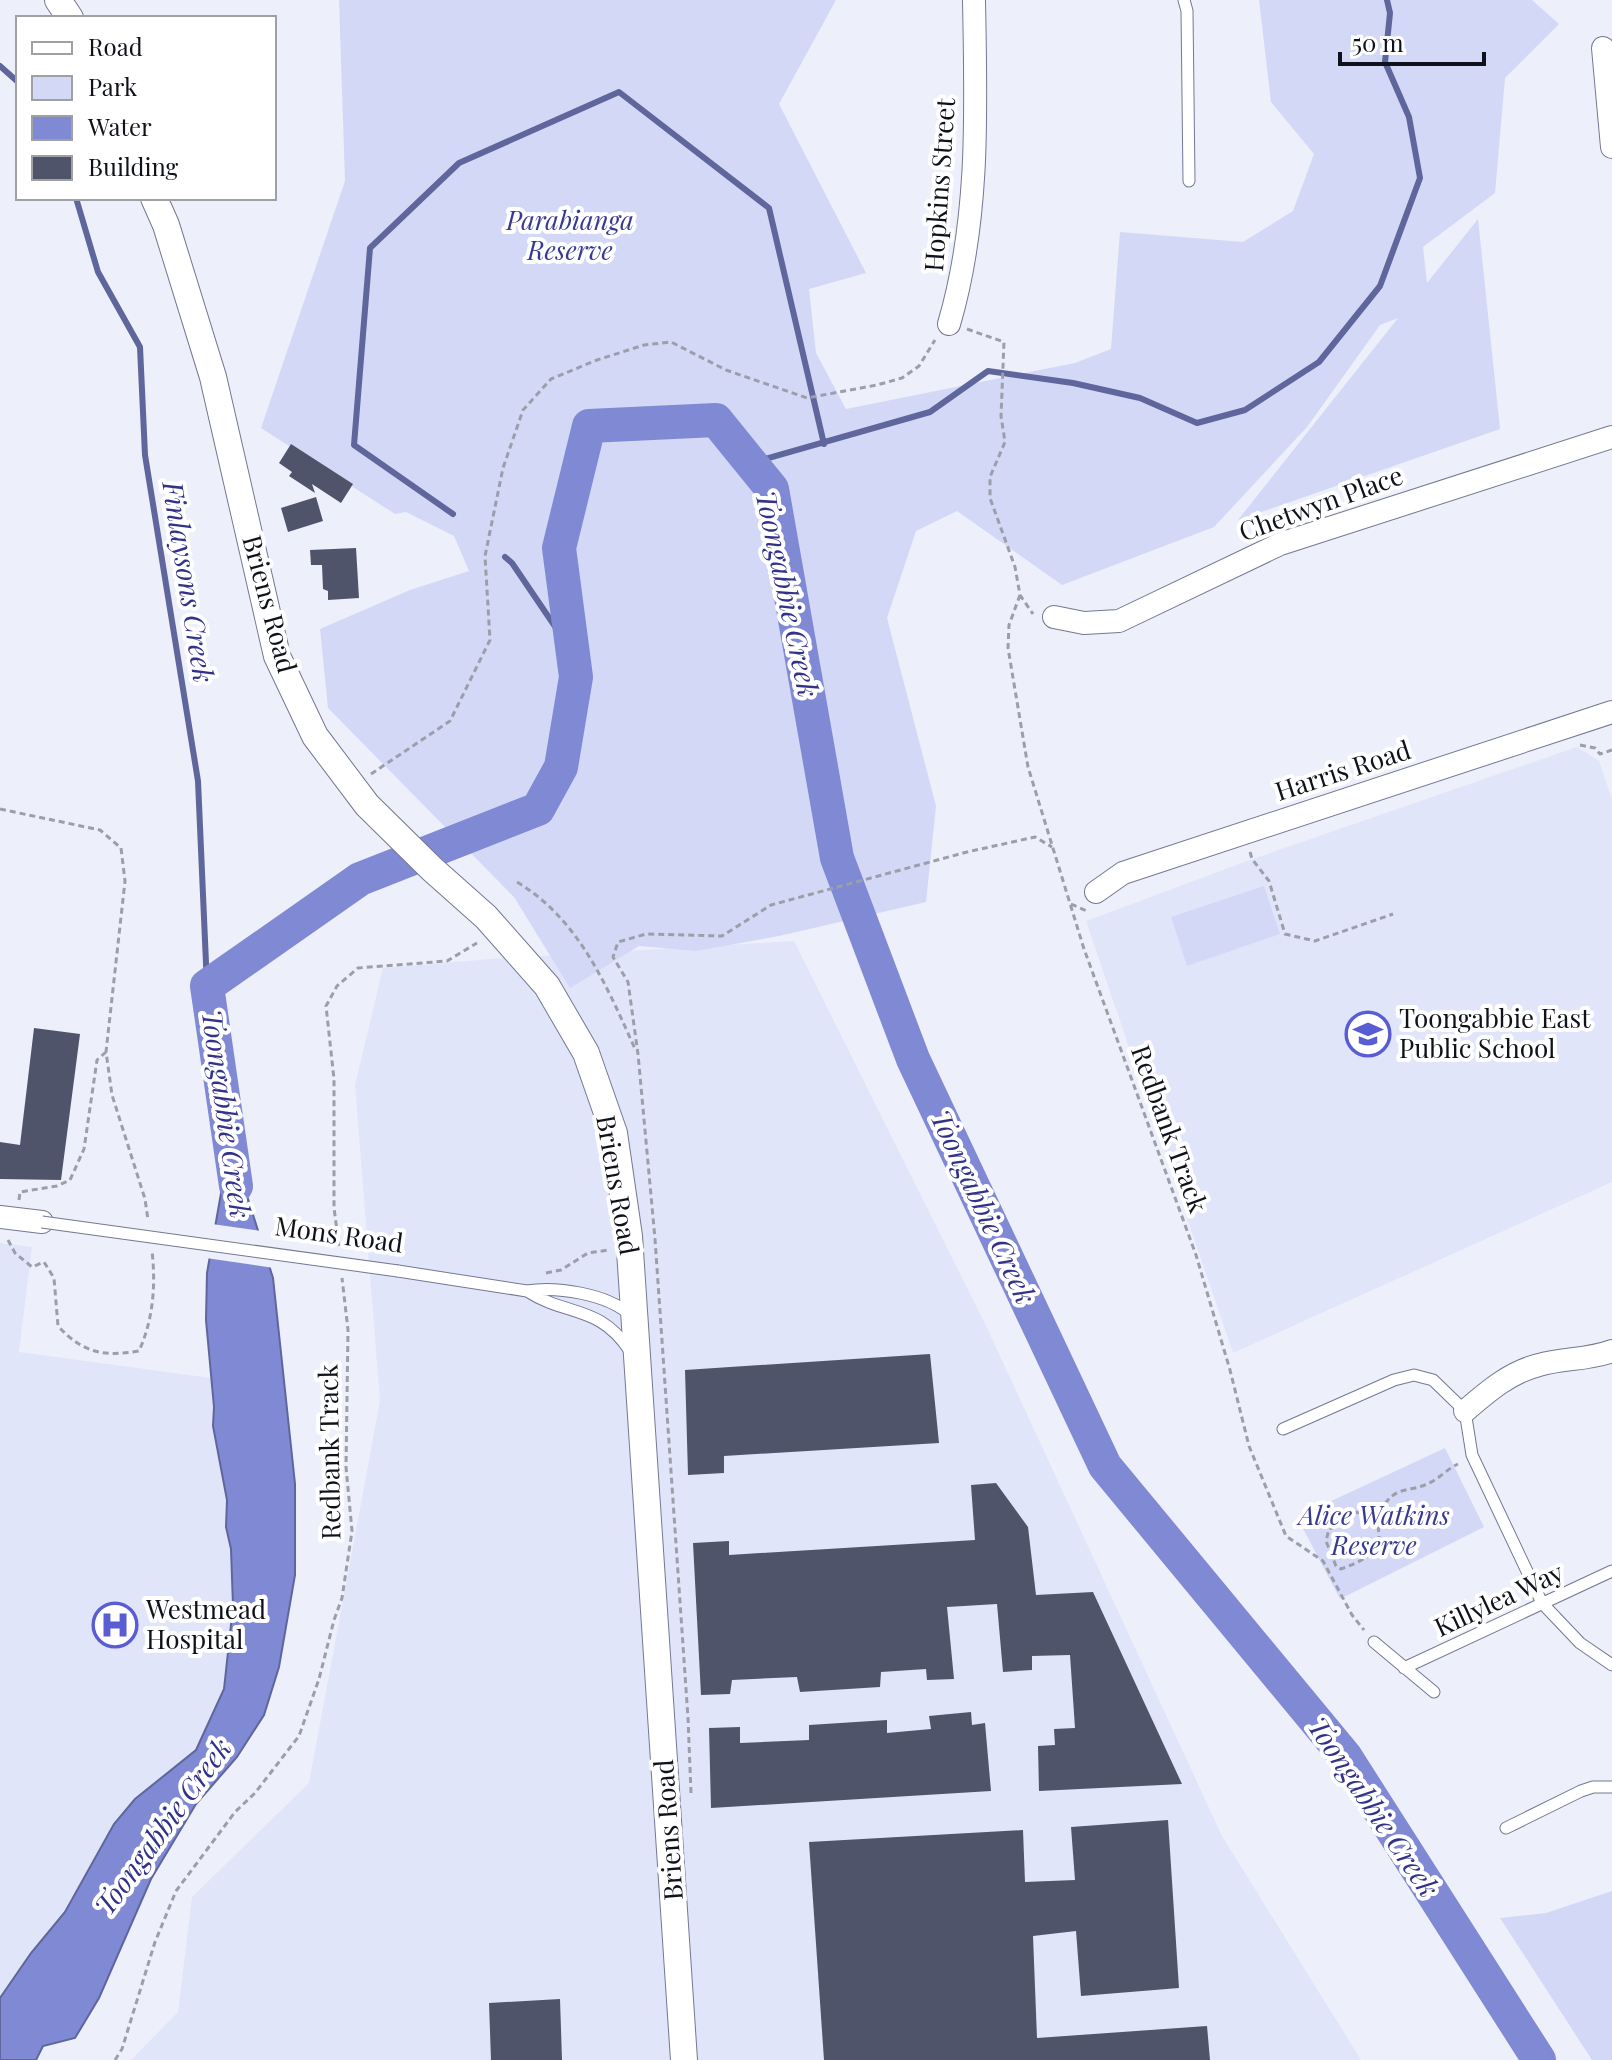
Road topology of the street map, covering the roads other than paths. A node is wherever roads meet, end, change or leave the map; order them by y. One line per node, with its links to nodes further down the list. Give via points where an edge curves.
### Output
1 (974, 0): 7 (street, Hopkins Street, via 976,148 960,287)
2 (1184, 0): 5 (lane)
3 (1603, 48): 4 (street)
4 (1612, 147)
5 (1189, 181)
6 (155, 200): 15 (street, Briens Road, via 213,377 277,656 315,736 367,805 486,917 547,986 586,1053 614,1133 627,1210)
7 (949, 324)
8 (1612, 437): 9 (street, Chetwyn Place, via 1280,544 1119,621 1084,623)
9 (1054, 617)
10 (1612, 712): 11 (street, Harris Road, via 1123,873)
11 (1096, 892)
12 (8, 1212): 13 (street, Mons Road)
13 (42, 1222): 14 (lane, Mons Road, bridge)
14 (527, 1291): 15 (lane, Mons Road, via 542,1288 595,1297 613,1302); 17 (lane, Mons Road, via 604,1322)
15 (635, 1320): 17 (street, Briens Road)
16 (1612, 1351): 18 (street, via 1538,1365 1496,1384)
17 (638, 1365): 28 (street, Briens Road)
18 (1465, 1411): 19 (lane, via 1433,1380 1414,1375); 21 (lane, via 1472,1455)
19 (1283, 1429)
20 (1612, 1571): 21 (lane, Killylea Way)
21 (1542, 1603): 23 (lane, via 1580,1643); 24 (lane, Killylea Way)
22 (1374, 1642): 24 (lane)
23 (1612, 1665)
24 (1404, 1668): 25 (lane)
25 (1434, 1692)
26 (1612, 1787): 27 (lane, via 1581,1791)
27 (1506, 1828)
28 (684, 2060)

